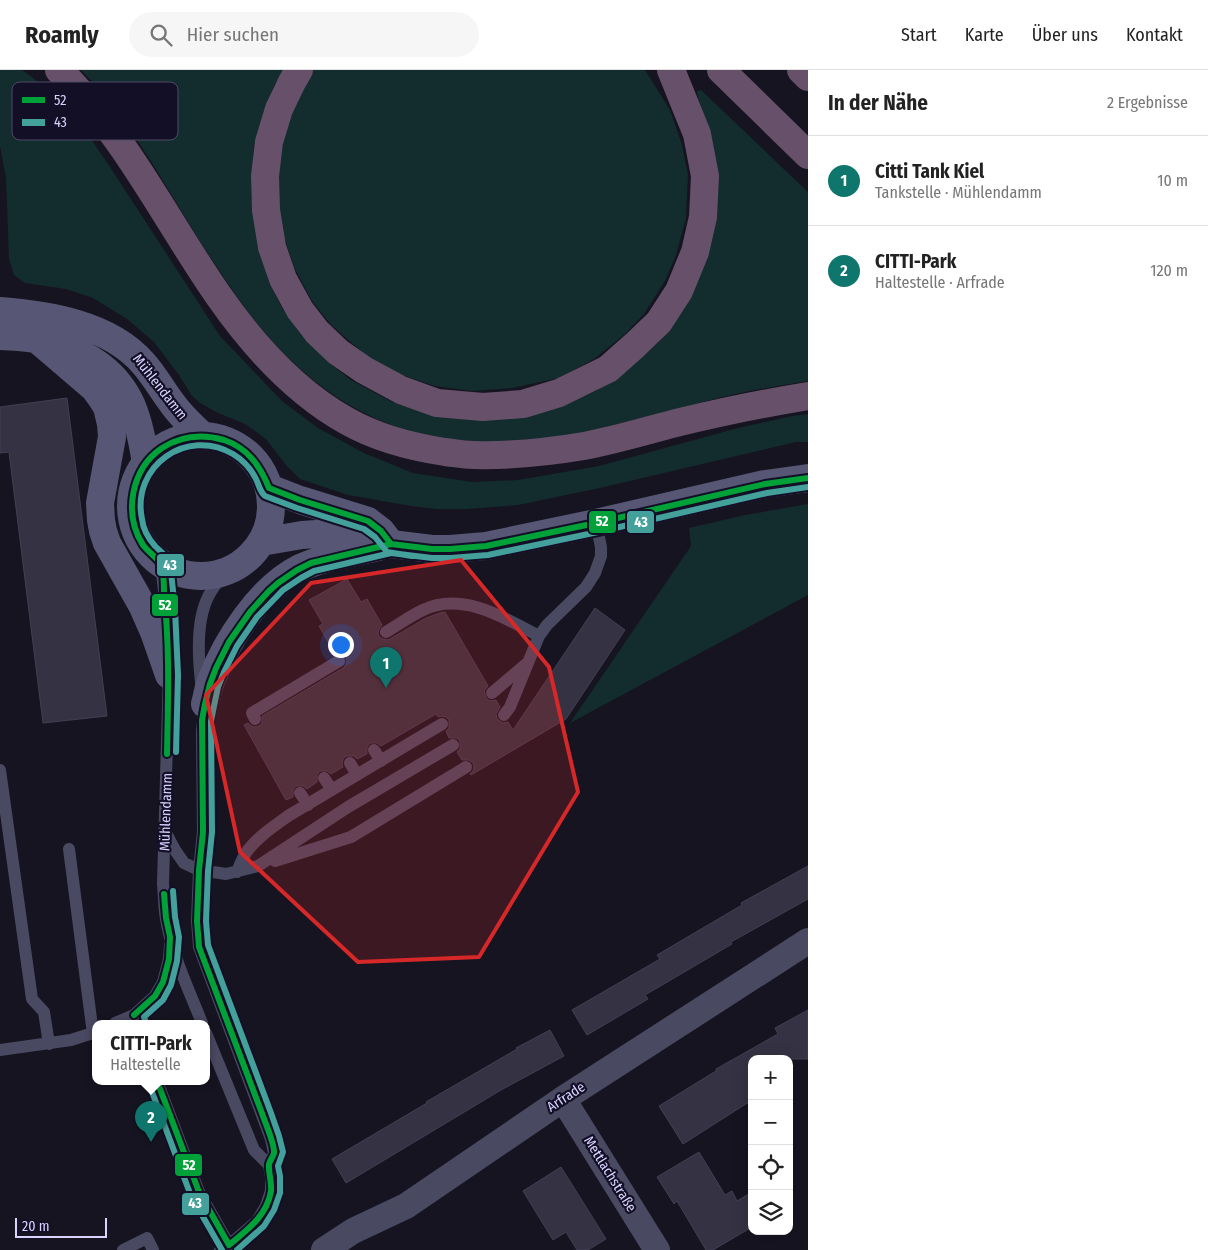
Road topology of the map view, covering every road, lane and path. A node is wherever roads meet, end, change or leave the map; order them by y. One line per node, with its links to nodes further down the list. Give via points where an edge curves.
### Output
1 (60, 70): 7 (highway)
2 (299, 70): 3 (highway, via 279,108 269,142 265,176 272,248 287,287 317,332 364,370 401,390 437,403 483,408 523,404 559,393 608,369 659,322 679,291 695,252 705,176 697,134)
3 (671, 70)
4 (721, 70): 9 (highway)
5 (801, 70): 6 (highway)
6 (808, 77)
7 (71, 82)
8 (117, 140): 13 (highway, via 219,297 248,335 280,370 315,400 348,422 384,438 424,449 471,455 541,452 587,445 752,405)
9 (808, 155)
10 (0, 311): 14 (street, Mühlendamm, via 71,321 119,342 143,362 183,418)
11 (0, 336): 12 (street)
12 (38, 340): 15 (street, via 66,348 99,364 122,386 130,401); 27 (street, via 94,388 107,407 112,437 100,520 107,543 154,632)
13 (808, 396)
14 (203, 436): 15 (street, Mühlendamm, via 171,443); 17 (street, Mühlendamm, via 228,442 250,456)
15 (146, 463): 21 (street, Mühlendamm, via 133,489 132,517 142,544)
16 (808, 478): 18 (street, via 765,484)
17 (269, 488): 19 (street, Mühlendamm, via 270,516); 20 (street, via 368,521)
18 (596, 523): 20 (street, via 468,548 432,549); 24 (lane, via 601,556 595,573)
19 (261, 542): 20 (street, via 328,534); 22 (street, Mühlendamm, via 246,560)
20 (391, 544): 29 (street, via 311,563 274,587 250,612 229,642 216,668)
21 (161, 564): 22 (street, Mühlendamm, via 186,575); 27 (lane, Mühlendamm)
22 (226, 572): 29 (lane, Mühlendamm, via 208,597 200,624)
23 (386, 632): 24 (lane, via 400,628 439,604 464,604 493,612)
24 (540, 636): 26 (lane)
25 (339, 661): 31 (lane, via 327,673 252,713)
26 (529, 662): 28 (lane); 30 (lane)
27 (170, 675): 42 (lane, Mühlendamm)
28 (492, 693)
29 (205, 704): 45 (lane, Mühlendamm, via 202,720 203,832)
30 (504, 715)
31 (255, 719)
32 (432, 725): 37 (lane, via 377,755)
33 (453, 745): 44 (lane, via 348,807)
34 (350, 763): 37 (lane)
35 (466, 767): 44 (lane, via 352,837)
36 (0, 770): 54 (lane, via 32,999 44,1012)
37 (357, 775): 39 (lane)
38 (324, 778): 39 (lane)
39 (332, 790): 41 (lane)
40 (300, 792): 41 (lane)
41 (308, 805): 46 (lane, via 271,828 248,850)
42 (165, 830): 45 (lane, via 184,863); 47 (lane, Mühlendamm, via 164,884)
43 (69, 850): 50 (lane)
44 (258, 866): 46 (lane)
45 (199, 870): 46 (lane, via 226,874); 58 (lane, Mühlendamm, via 199,947 271,1139 274,1153)
46 (237, 872)
47 (170, 937): 49 (lane, via 163,982); 51 (lane, Mühlendamm)
48 (808, 941): 57 (street, Arfrade)
49 (135, 1019)
50 (92, 1020)
51 (201, 1020)
52 (92, 1034): 54 (lane)
53 (210, 1043): 58 (lane, via 254,1150)
54 (49, 1044): 55 (lane)
55 (0, 1050)
56 (159, 1085): 59 (lane, via 199,1192)
57 (562, 1099): 62 (street, Arfrade, via 406,1206 353,1231); 63 (street, Mettlachstraße)
58 (269, 1165): 59 (lane, Mühlendamm, via 271,1191 266,1206 257,1221)
59 (225, 1247)
60 (123, 1250): 61 (lane, via 147,1238)
61 (152, 1250)
62 (324, 1250)
63 (657, 1250)

